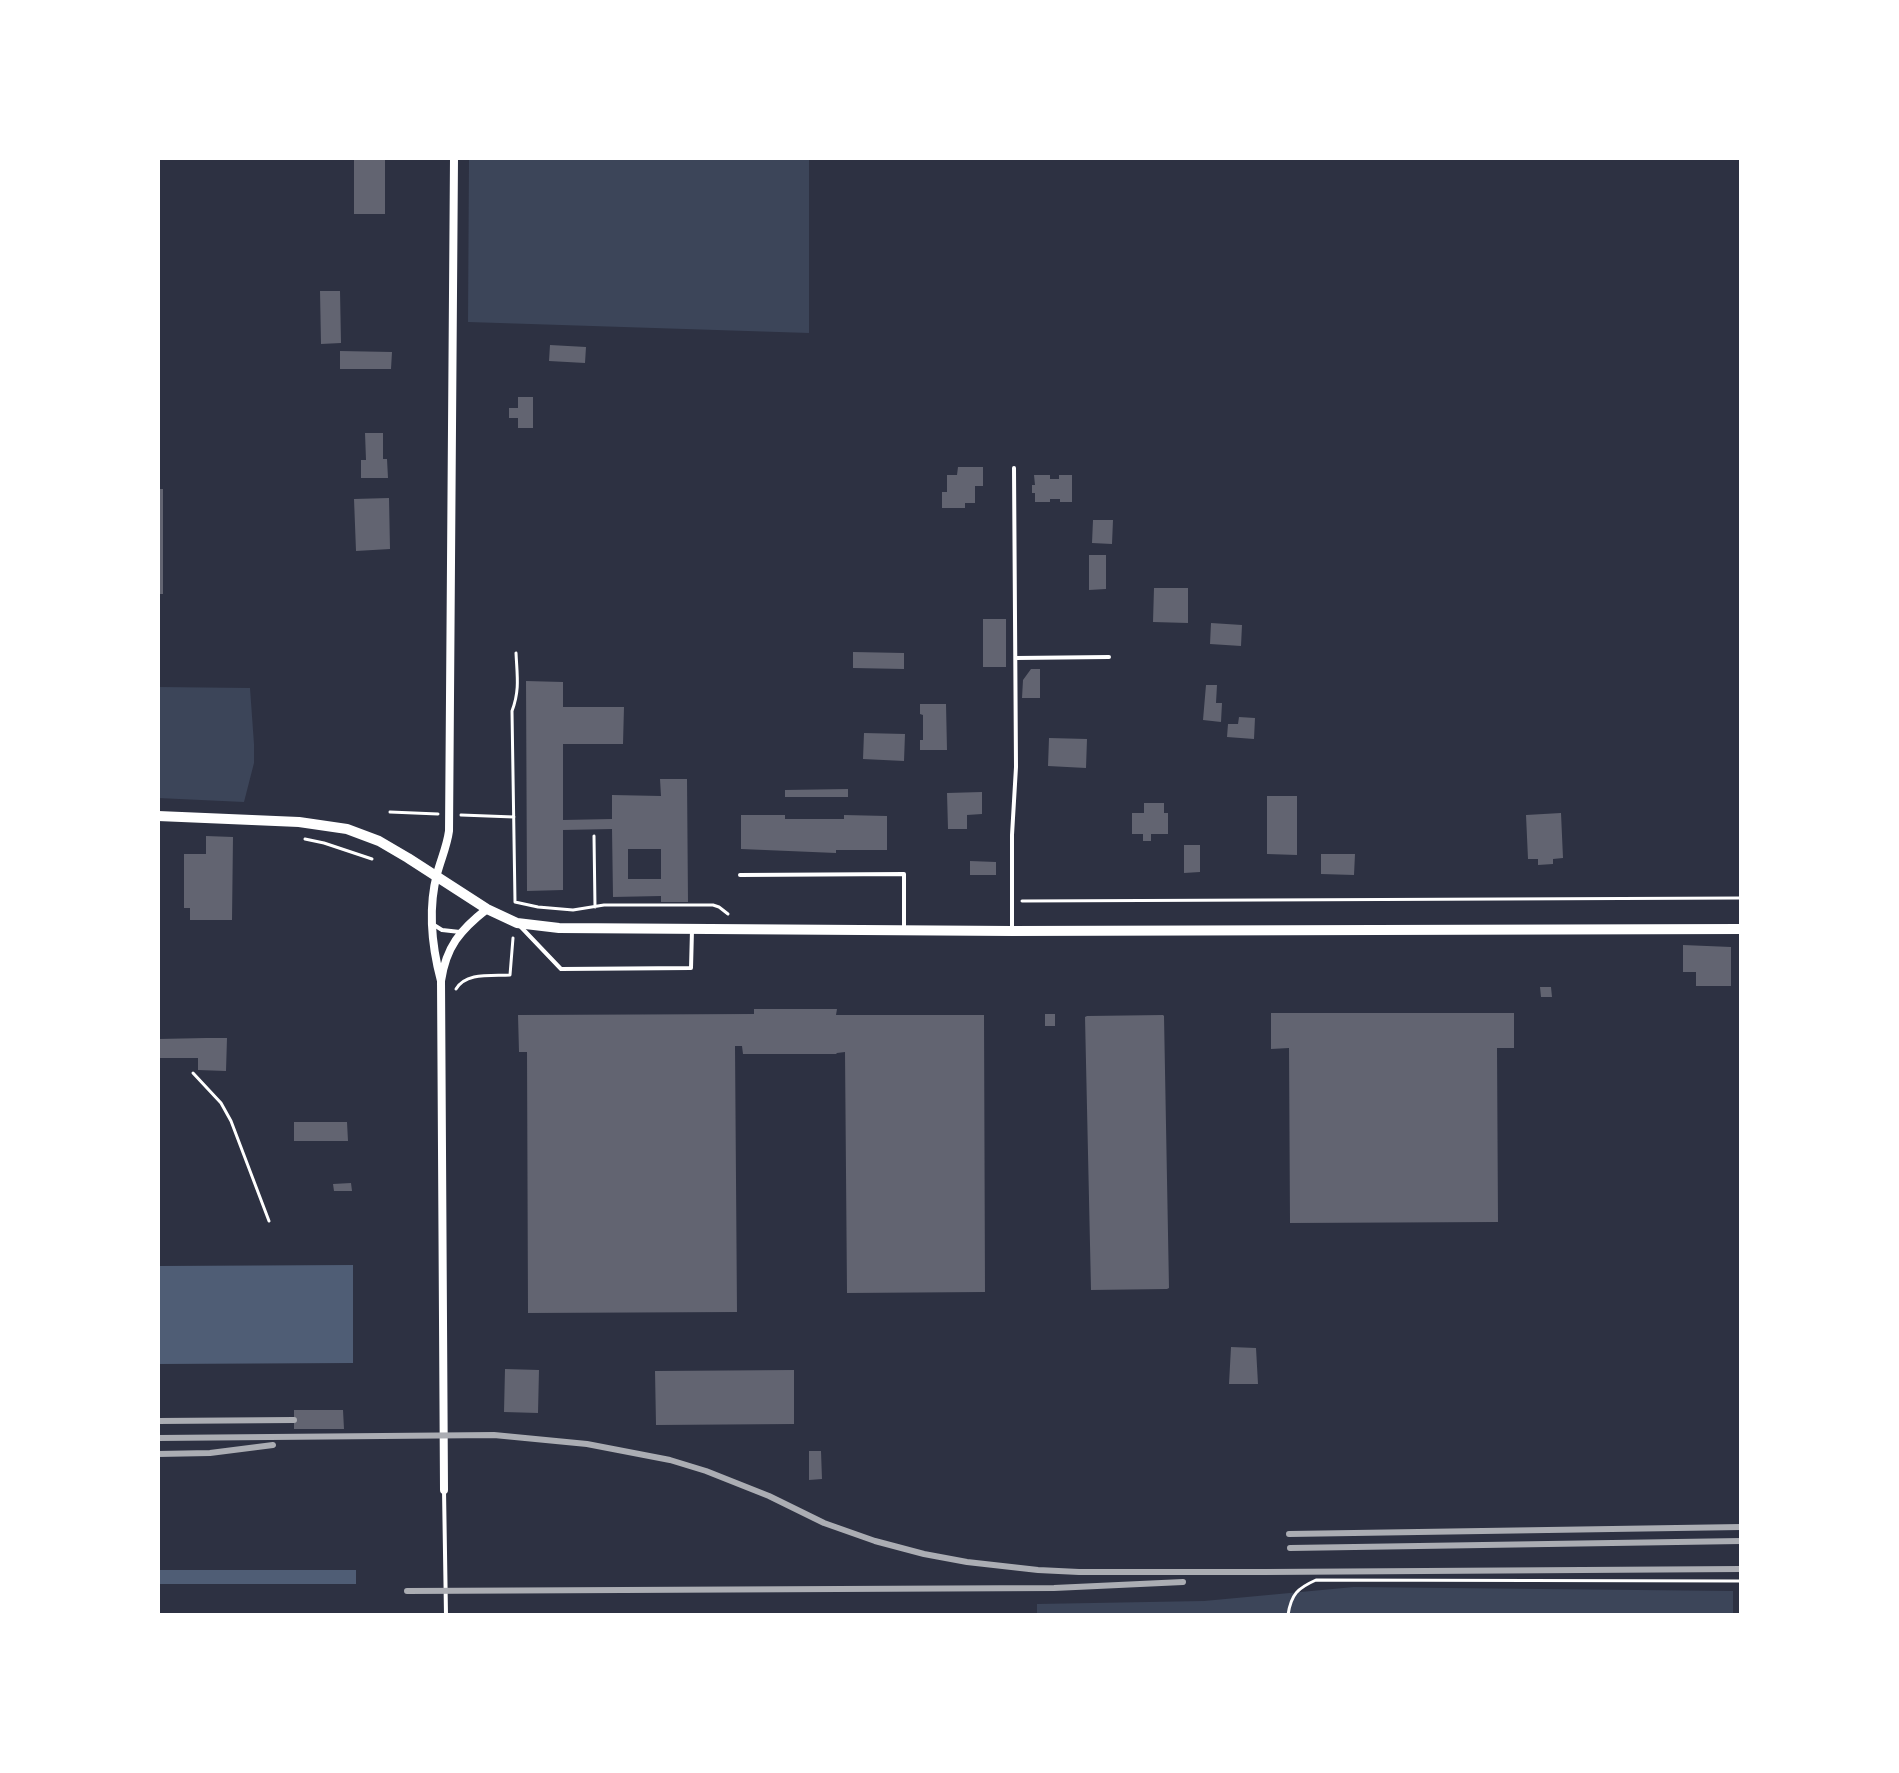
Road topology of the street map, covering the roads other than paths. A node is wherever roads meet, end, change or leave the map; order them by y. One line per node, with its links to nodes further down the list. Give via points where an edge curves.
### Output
1 (454, 158): 7 (street, via 449,815 447,845)
2 (1014, 468): 4 (lane)
3 (1109, 657): 4 (lane)
4 (1016, 658): 14 (lane)
5 (158, 816): 7 (street, via 347,829 379,841)
6 (740, 875): 12 (lane, via 904,874)
7 (436, 876): 8 (street); 10 (street)
8 (487, 909): 9 (street); 15 (street)
9 (517, 923): 11 (street); 11 (lane, via 561,969 691,968)
10 (432, 924): 15 (lane); 16 (street)
11 (692, 928): 12 (street)
12 (904, 929): 14 (street)
13 (1741, 929): 14 (street)
14 (1012, 931)
15 (460, 932): 16 (street)
16 (441, 981): 17 (street)
17 (444, 1490): 18 (lane)
18 (446, 1615)

